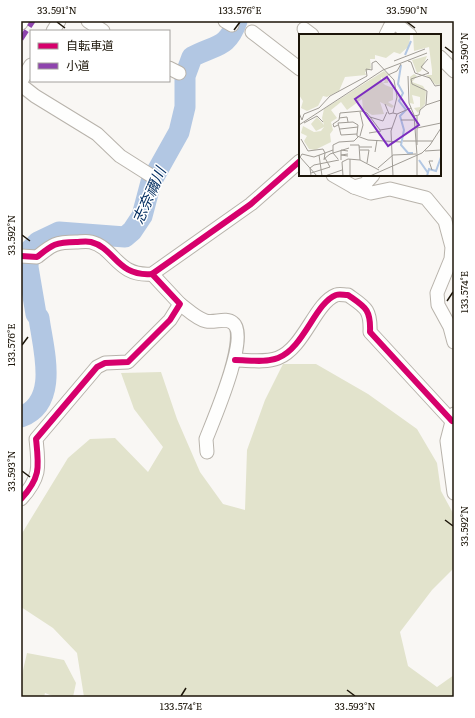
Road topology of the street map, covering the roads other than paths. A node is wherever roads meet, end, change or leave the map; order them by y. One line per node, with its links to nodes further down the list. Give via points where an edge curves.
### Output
1 (59, 21): 4 (street)
2 (88, 21): 5 (street)
3 (394, 21): 7 (street); 8 (street)
4 (54, 30)
5 (102, 30)
6 (252, 32): 10 (street)
7 (387, 34)
8 (409, 34)
9 (441, 58): 11 (street)
10 (299, 68)
11 (454, 71)
12 (24, 76): 14 (street, via 36,96 98,134 120,156)
13 (299, 162): 21 (street, via 251,204)
14 (150, 175)
15 (335, 176): 17 (street)
16 (373, 176): 17 (street, via 365,184)
17 (354, 187): 18 (street, via 371,193 390,189 426,198)
18 (436, 208): 19 (street); 22 (street, via 445,221 452,247)
19 (454, 216)
20 (21, 256): 21 (street, via 37,257 49,246 57,243 90,242 98,245 132,272)
21 (152, 274): 23 (street)
22 (450, 274): 24 (street, via 437,293 438,305 450,327)
23 (180, 304): 25 (street, via 206,321 233,322 238,335); 29 (street, via 170,320 128,362 105,363 97,367 36,439 39,466 36,480)
24 (454, 342)
25 (235, 360): 26 (street, via 278,358 297,344 324,305 336,295 348,295 367,310 371,319 370,332); 27 (street, via 206,439)
26 (453, 417): 28 (street, via 447,441)
27 (207, 452)
28 (454, 493)
29 (21, 499)

